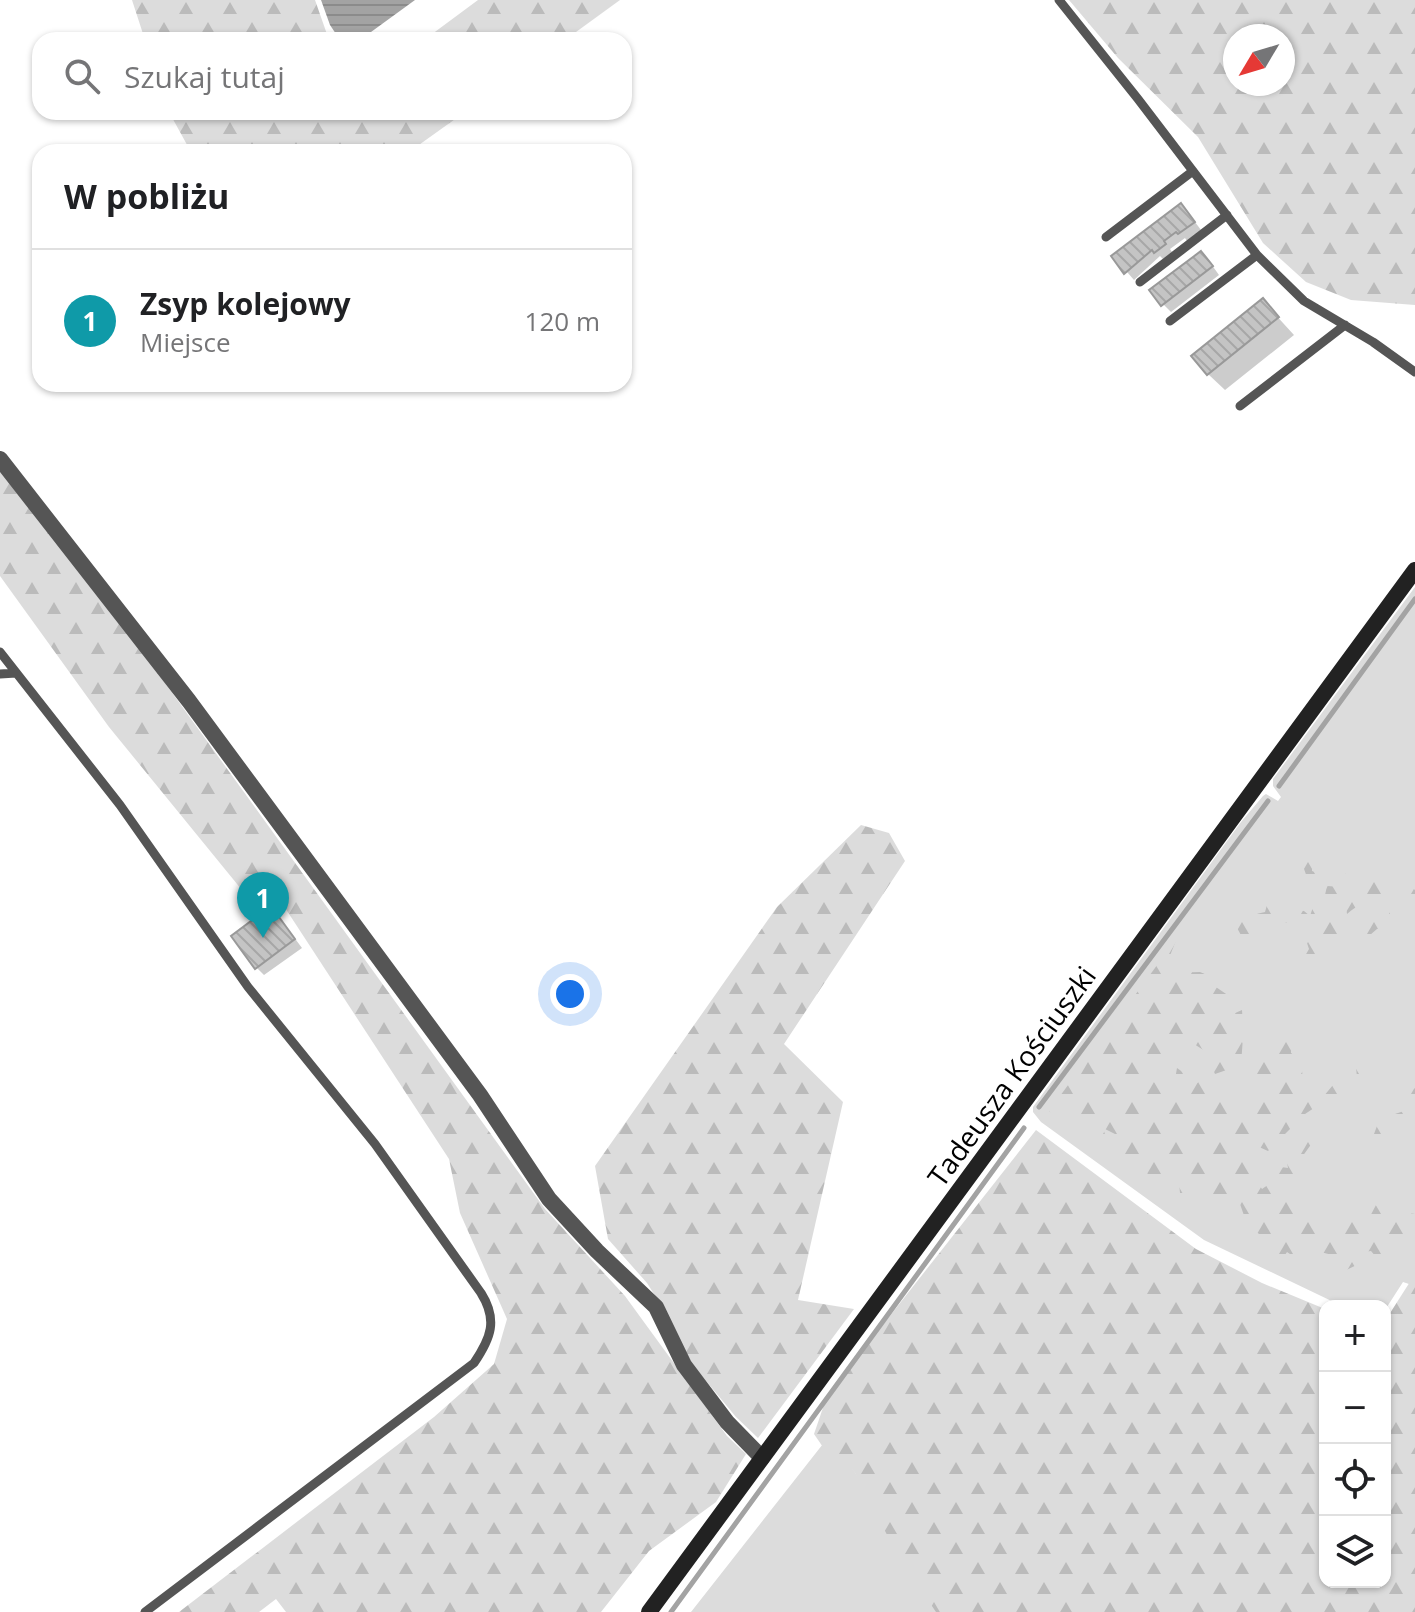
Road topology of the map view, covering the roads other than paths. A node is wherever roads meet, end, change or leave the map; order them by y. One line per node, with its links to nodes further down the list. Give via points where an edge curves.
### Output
1 (1059, 0): 2 (lane)
2 (1193, 171): 3 (lane); 4 (lane)
3 (1227, 215): 5 (lane); 6 (lane)
4 (1106, 237)
5 (1257, 255): 7 (lane); 8 (lane, via 1304,301)
6 (1140, 282)
7 (1170, 321)
8 (1345, 325): 9 (lane); 10 (lane)
9 (1415, 372)
10 (1240, 406)
11 (0, 459): 16 (street, via 189,701 480,1095 549,1199 656,1307 684,1365)
12 (1415, 570): 16 (main road, Tadeusza Kościuszki)
13 (0, 652): 14 (lane)
14 (16, 673): 15 (lane); 17 (lane, via 120,805 248,987 375,1144 481,1293 492,1320 474,1363)
15 (0, 674)
16 (762, 1458): 18 (main road, Tadeusza Kościuszki)
17 (145, 1612)
18 (649, 1612)

